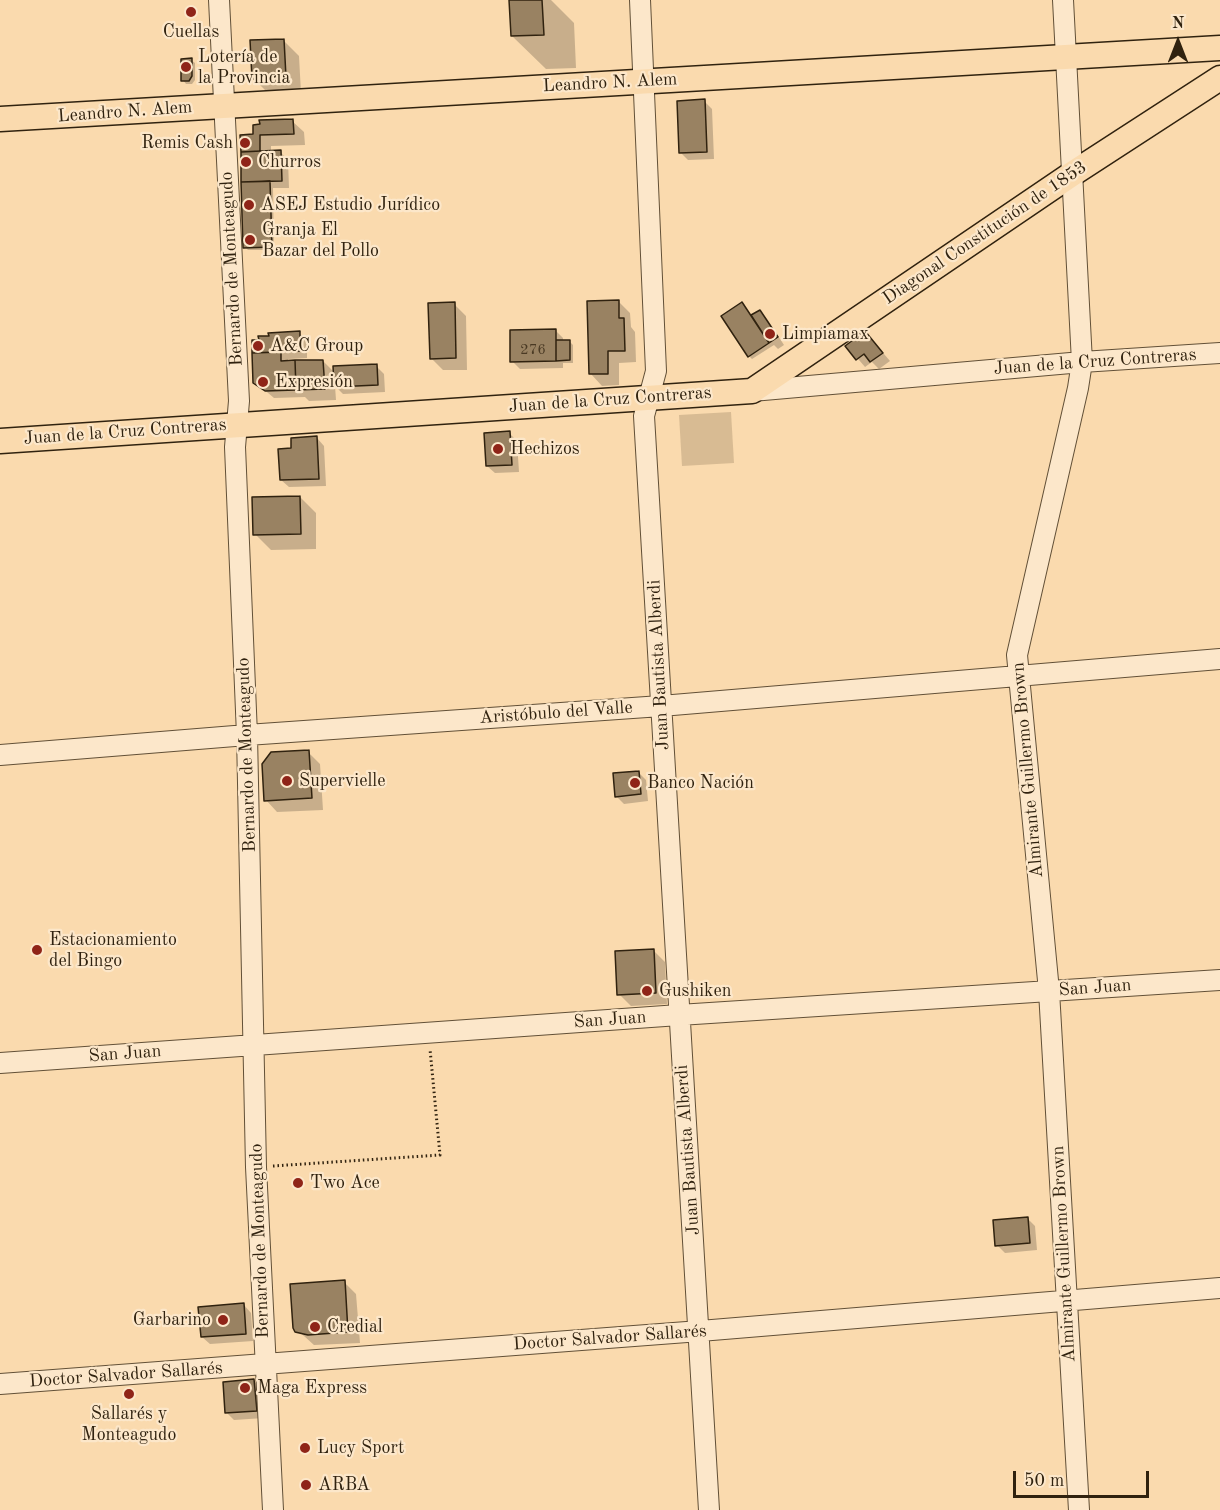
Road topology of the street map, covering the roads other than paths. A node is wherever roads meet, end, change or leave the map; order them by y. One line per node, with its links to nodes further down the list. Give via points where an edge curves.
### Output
1 (219, 0): 8 (street, Bernardo de Monteagudo)
2 (640, 0): 7 (street, Juan Bautista Alberdi)
3 (1063, 0): 5 (street, Almirante Guillermo Brown)
4 (1220, 48): 5 (main road, Leandro N. Alem)
5 (1065, 56): 7 (main road, Leandro N. Alem); 10 (street, Almirante Guillermo Brown)
6 (1220, 78): 10 (main road, Diagonal Constitución de 1853)
7 (643, 81): 8 (main road, Leandro N. Alem); 14 (street, Juan Bautista Alberdi, via 656,371)
8 (224, 105): 9 (main road, Leandro N. Alem); 15 (street, Bernardo de Monteagudo)
9 (0, 119)
10 (1072, 174): 12 (street, Almirante Guillermo Brown); 13 (main road, Diagonal Constitución de 1853)
11 (1220, 353): 12 (street, Juan de la Cruz Contreras)
12 (1082, 362): 13 (street, Juan de la Cruz Contreras); 18 (street, Almirante Guillermo Brown, via 1020,638)
13 (752, 391): 14 (main road, Juan de la Cruz Contreras)
14 (649, 398): 15 (main road, Juan de la Cruz Contreras); 19 (street, Juan Bautista Alberdi, via 644,416)
15 (237, 424): 16 (main road, Juan de la Cruz Contreras); 20 (street, Bernardo de Monteagudo)
16 (0, 441)
17 (1220, 658): 18 (street, Aristóbulo del Valle)
18 (1018, 676): 19 (street, Aristóbulo del Valle); 23 (street, Almirante Guillermo Brown)
19 (661, 706): 20 (street, Aristóbulo del Valle); 24 (street, Juan Bautista Alberdi)
20 (247, 735): 21 (street, Aristóbulo del Valle); 25 (street, Bernardo de Monteagudo)
21 (0, 756)
22 (1220, 980): 23 (street, San Juan)
23 (1049, 991): 24 (street, San Juan); 28 (street, Almirante Guillermo Brown)
24 (679, 1015): 25 (street, San Juan); 29 (street, Juan Bautista Alberdi)
25 (254, 1046): 26 (street, San Juan); 30 (street, Bernardo de Monteagudo)
26 (0, 1063)
27 (1220, 1288): 28 (street, Doctor Salvador Sallarés)
28 (1066, 1300): 29 (street, Doctor Salvador Sallarés); 34 (street, Almirante Guillermo Brown)
29 (700, 1331): 30 (street, Doctor Salvador Sallarés); 33 (street, Juan Bautista Alberdi)
30 (265, 1365): 31 (street, Doctor Salvador Sallarés); 32 (street, Bernardo de Monteagudo)
31 (0, 1384)
32 (273, 1510)
33 (709, 1510)
34 (1079, 1510)

